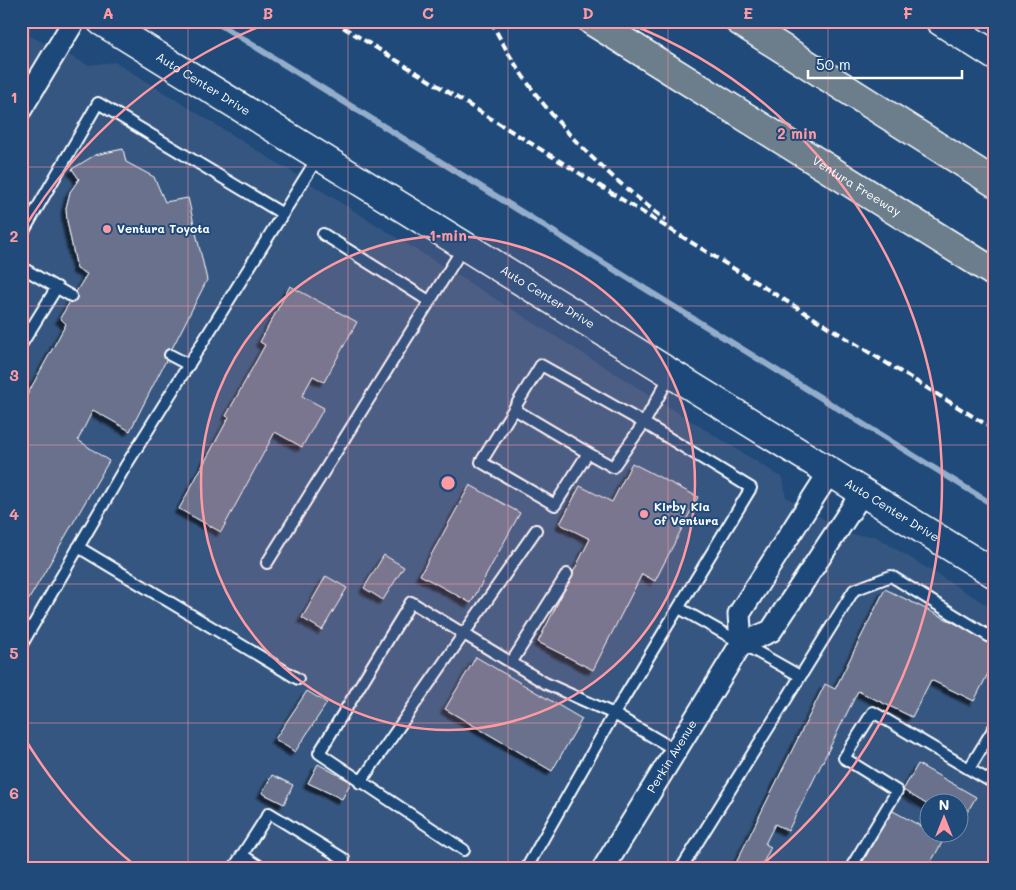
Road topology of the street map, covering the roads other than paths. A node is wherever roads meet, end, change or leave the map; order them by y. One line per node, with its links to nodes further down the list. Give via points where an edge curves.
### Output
1 (74, 21): 7 (street)
2 (100, 21): 8 (street, Auto Center Drive)
3 (592, 21): 15 (highway, Ventura Freeway)
4 (739, 21): 9 (highway)
5 (940, 21): 6 (street)
6 (995, 56)
7 (21, 109)
8 (319, 155): 10 (lane); 13 (street, Auto Center Drive)
9 (995, 183)
10 (283, 214): 12 (lane, via 98,103); 21 (lane)
11 (323, 234): 18 (lane)
12 (21, 236)
13 (464, 245): 18 (lane); 22 (street, Auto Center Drive)
14 (21, 267): 16 (lane)
15 (995, 273)
16 (57, 287): 17 (lane); 19 (lane)
17 (71, 296)
18 (429, 301): 30 (lane)
19 (21, 345)
20 (170, 355): 21 (lane)
21 (189, 365): 29 (lane)
22 (671, 374): 24 (lane); 26 (street, Auto Center Drive)
23 (514, 408): 24 (lane, via 541,365); 25 (lane); 25 (lane, via 481,462 555,505)
24 (644, 422): 25 (lane, via 613,467); 33 (lane, via 751,488)
25 (588, 453)
26 (829, 472): 27 (street, Auto Center Drive); 36 (street, via 739,614)
27 (862, 493): 32 (street, Auto Center Drive); 36 (street, via 771,631)
28 (536, 530): 34 (lane)
29 (78, 547): 37 (lane); 40 (lane)
30 (267, 562)
31 (567, 574): 38 (lane)
32 (995, 574)
33 (679, 608): 36 (lane); 41 (lane)
34 (465, 635): 38 (lane); 45 (lane); 45 (lane, via 411,602 319,754)
35 (995, 640): 39 (lane, via 891,576 854,590)
36 (741, 644): 39 (lane); 43 (street, Perkin Avenue)
37 (21, 646)
38 (511, 663): 41 (lane, via 545,683)
39 (800, 676): 54 (lane)
40 (298, 679)
41 (614, 714): 43 (lane); 52 (lane)
42 (995, 726): 44 (lane)
43 (677, 751): 53 (street, Perkin Avenue)
44 (969, 769): 46 (lane); 55 (lane, via 873,712 844,758 897,791)
45 (360, 783): 47 (lane)
46 (995, 784)
47 (464, 850)
48 (242, 855): 49 (lane); 50 (lane); 51 (lane, via 269,813 344,859)
49 (233, 869)
50 (264, 869)
51 (338, 869)
52 (526, 869)
53 (604, 869)
54 (681, 869)
55 (850, 869)

